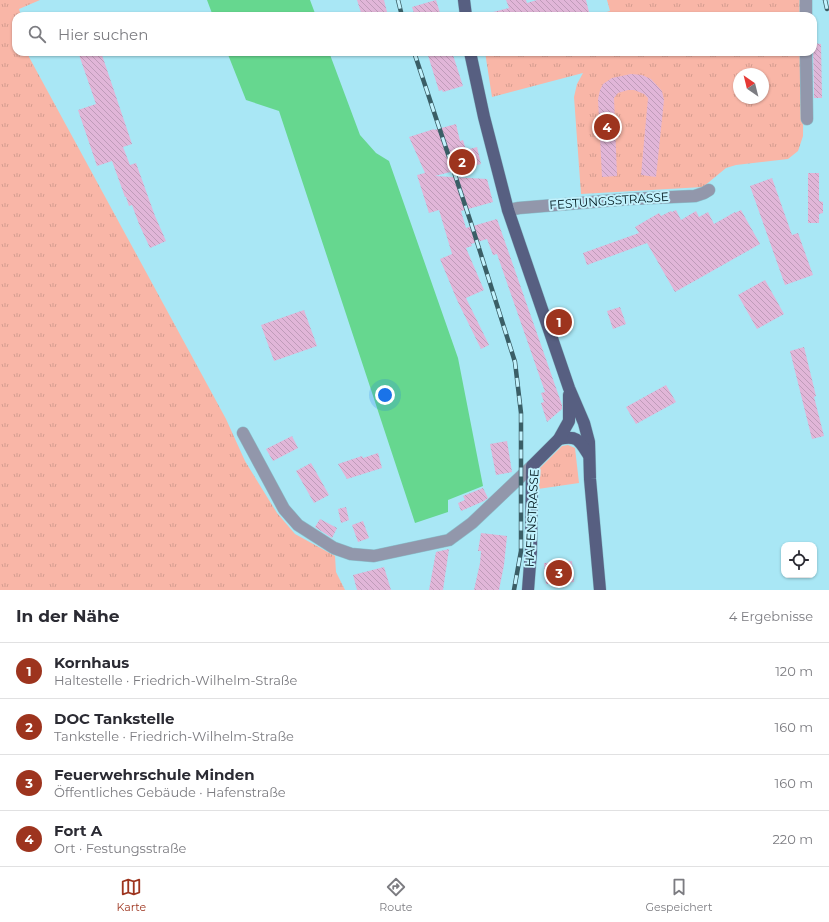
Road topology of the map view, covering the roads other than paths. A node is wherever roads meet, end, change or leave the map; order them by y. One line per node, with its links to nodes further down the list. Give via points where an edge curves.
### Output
1 (464, 0): 3 (main road)
2 (806, 0): 4 (street)
3 (466, 12)
4 (806, 12)
5 (471, 56): 9 (main road)
6 (806, 56): 7 (street)
7 (807, 119)
8 (709, 190): 9 (street, FESTUNGSSTRASSE, via 695,196 614,200)
9 (508, 210): 10 (main road)
10 (569, 388): 12 (main road, HAFENSTRASSE, via 570,421); 13 (main road, via 584,423 589,442)
11 (243, 433): 14 (street, via 284,509 298,525 334,548 351,554 374,556 449,540 472,523)
12 (559, 439): 13 (main road, via 575,438); 14 (main road, HAFENSTRASSE)
13 (588, 454): 16 (main road)
14 (532, 466): 15 (main road, HAFENSTRASSE)
15 (528, 590)
16 (600, 590)

